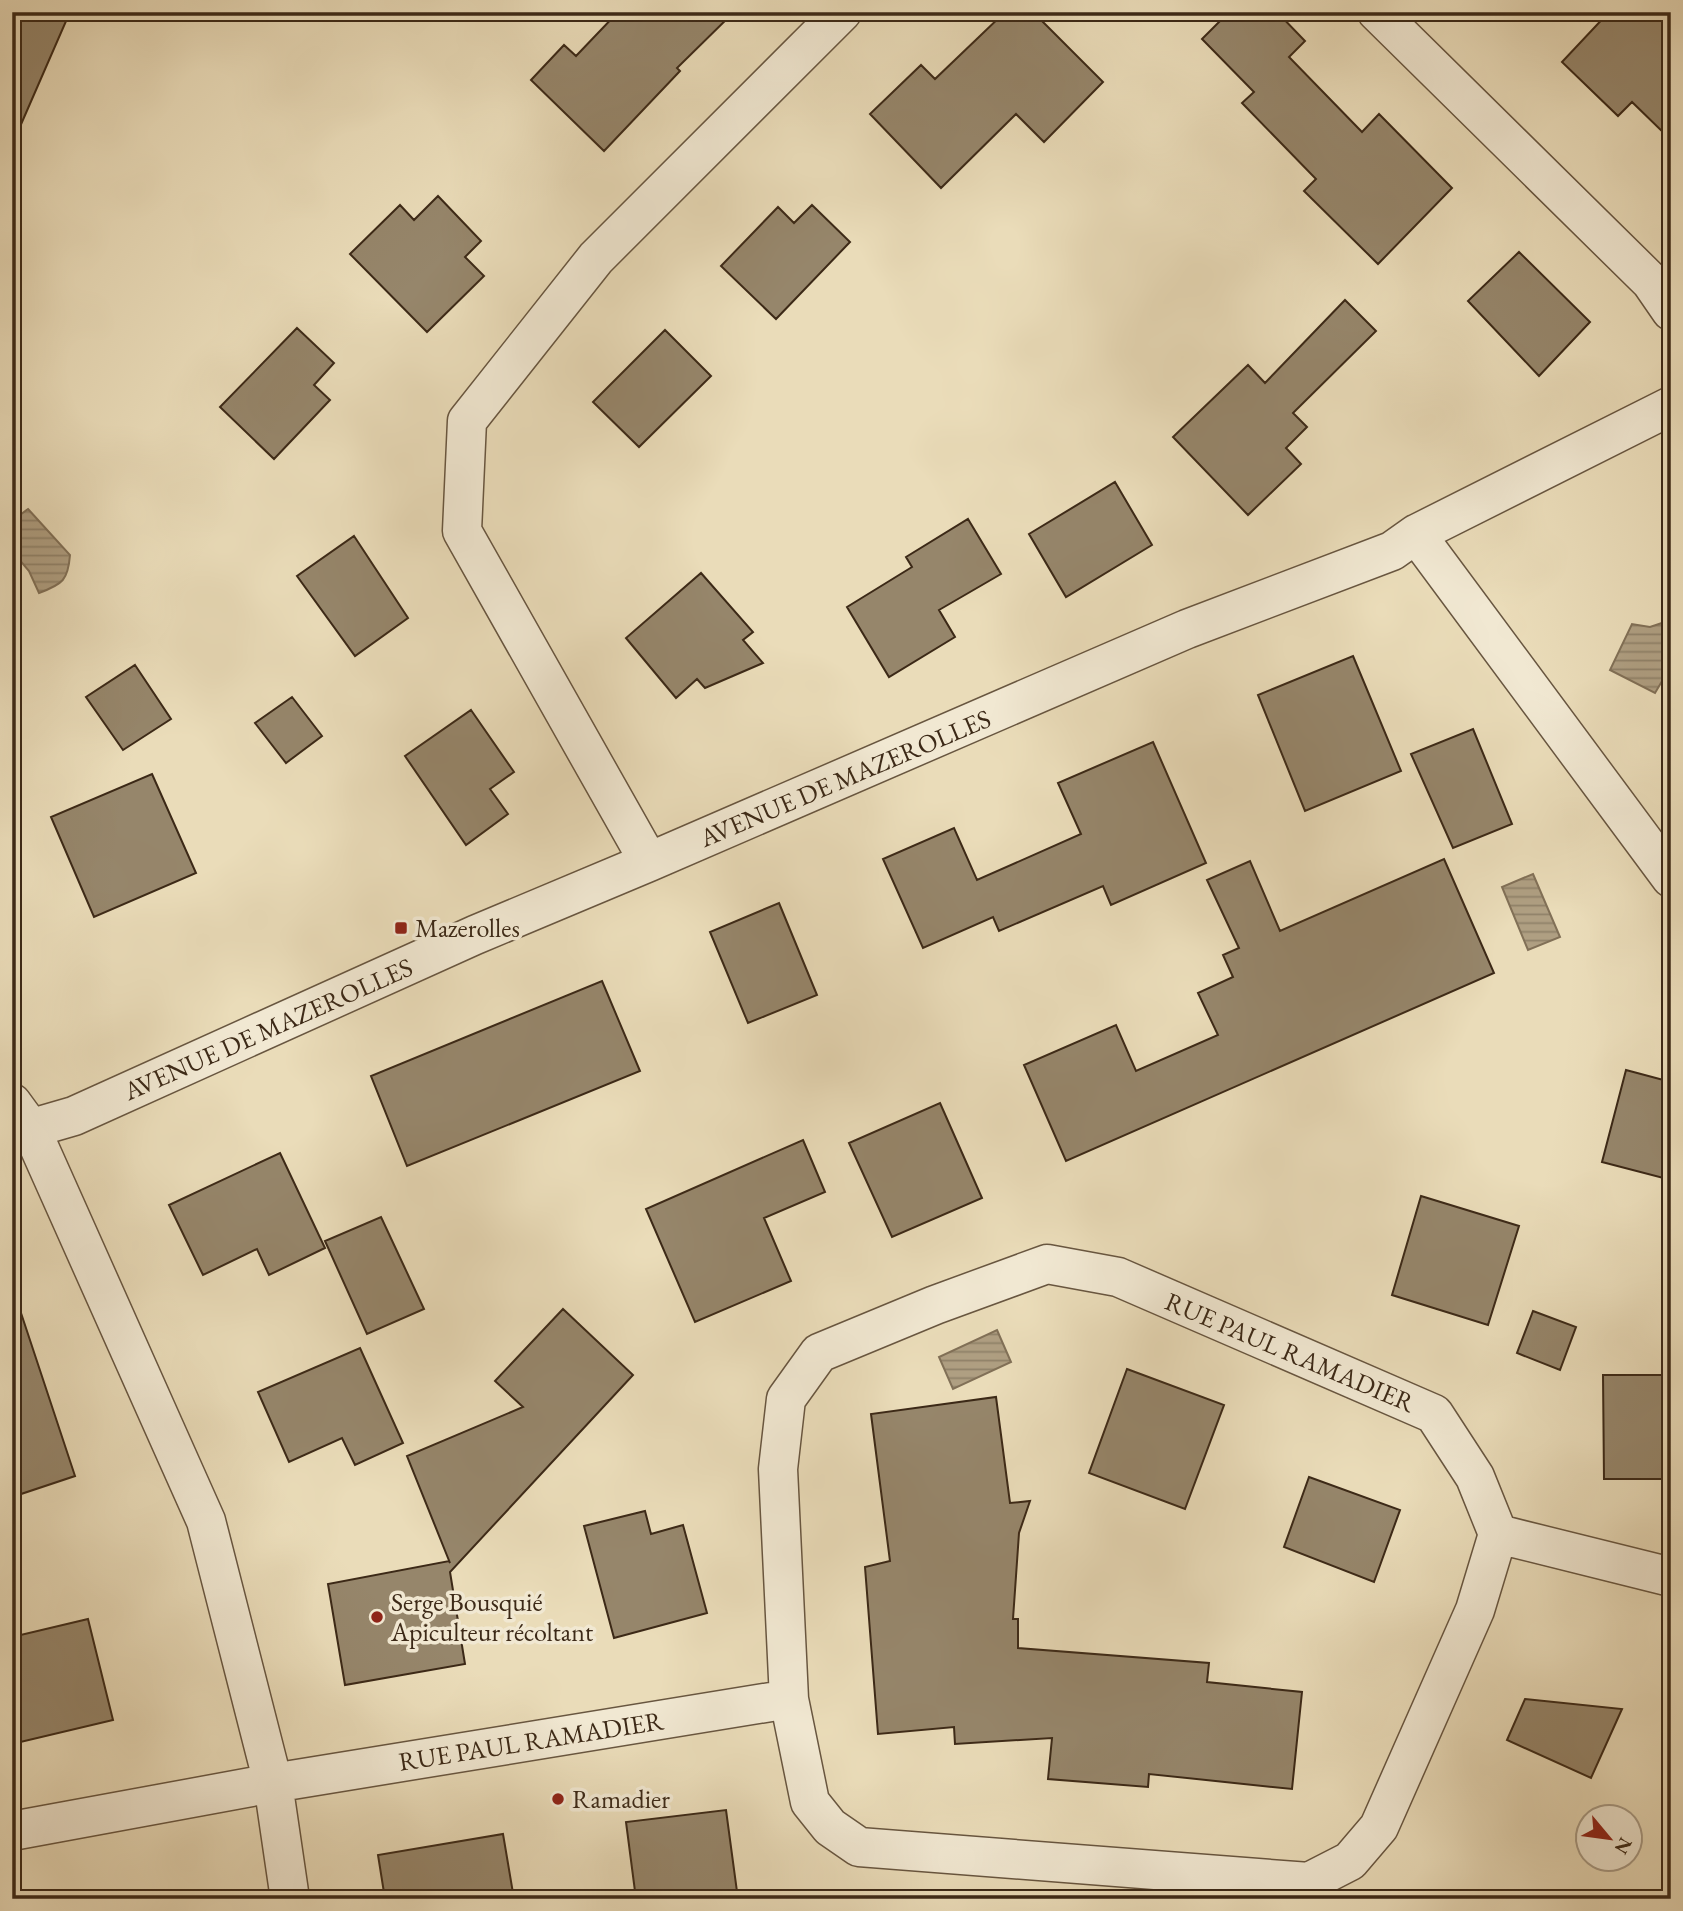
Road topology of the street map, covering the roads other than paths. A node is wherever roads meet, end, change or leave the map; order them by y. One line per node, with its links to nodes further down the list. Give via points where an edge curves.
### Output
1 (842, 12): 6 (street, via 597,258 467,421 462,531)
2 (1377, 12): 3 (street, via 1651,282)
3 (1671, 311)
4 (1671, 406): 5 (street, AVENUE DE MAZEROLLES)
5 (1416, 534): 6 (street, AVENUE DE MAZEROLLES, via 1392,551 1187,629); 7 (street)
6 (649, 862): 8 (street, AVENUE DE MAZEROLLES, via 475,935 74,1116)
7 (1671, 878)
8 (18, 1122): 12 (street, via 206,1521)
9 (1498, 1534): 10 (street); 11 (street, RUE PAUL RAMADIER, via 1475,1610 1379,1827 1350,1861 1309,1882 859,1847 830,1827 810,1802); 11 (street, RUE PAUL RAMADIER, via 1475,1477 1434,1414 1118,1277 1047,1264 819,1353 786,1399 778,1469)
10 (1671, 1577)
11 (789, 1699): 12 (street, RUE PAUL RAMADIER)
12 (273, 1783): 13 (street, RUE PAUL RAMADIER); 14 (street)
13 (12, 1831)
14 (290, 1899)

